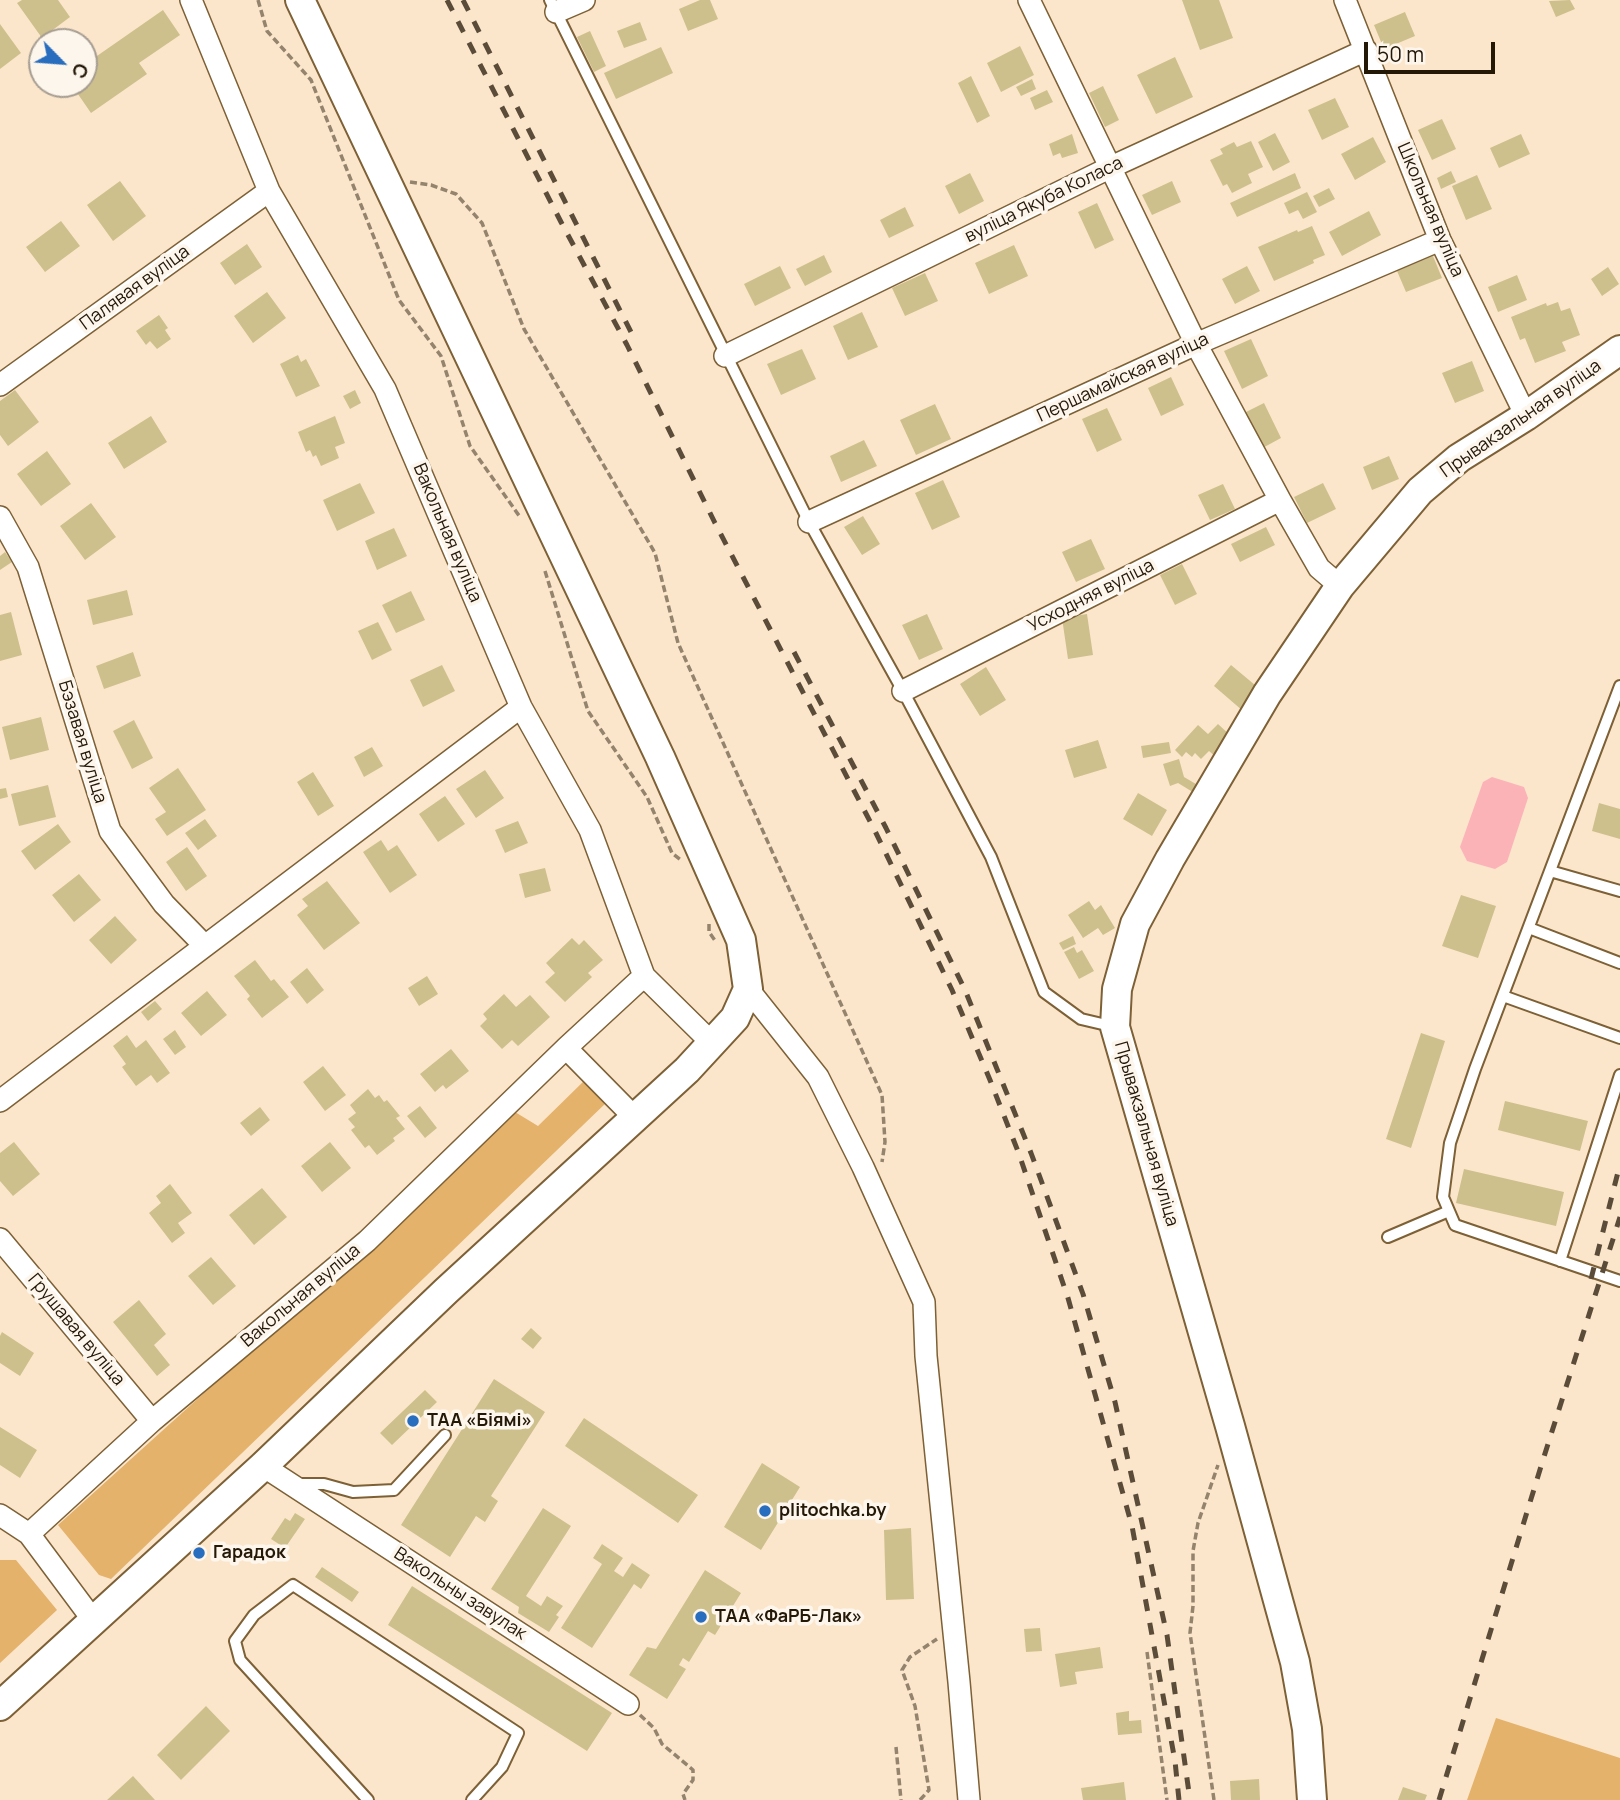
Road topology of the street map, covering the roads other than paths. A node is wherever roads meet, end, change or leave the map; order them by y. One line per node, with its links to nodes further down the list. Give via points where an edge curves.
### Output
1 (191, 0): 9 (street, Вакольная вуліца)
2 (300, 0): 29 (main road, via 660,757 741,940)
3 (584, 0): 6 (street)
4 (1029, 0): 8 (street)
5 (1345, 0): 7 (street, Школьная вуліца)
6 (553, 6): 13 (lane)
7 (1366, 50): 8 (street, вуліца Якуба Коласа); 10 (street, Школьная вуліца)
8 (1109, 167): 11 (street); 13 (street, вуліца Якуба Коласа)
9 (270, 191): 14 (street, Палявая вуліца); 22 (street, Вакольная вуліца, via 385,389)
10 (1440, 240): 11 (street, Першамайская вуліца); 15 (street, Школьная вуліца)
11 (1196, 344): 16 (street); 18 (street, Першамайская вуліца)
12 (1620, 350): 15 (main road, Прывакзальная вуліца)
13 (725, 356): 18 (lane)
14 (0, 385)
15 (1525, 416): 19 (main road, Прывакзальная вуліца, via 1459,458 1420,491)
16 (1280, 500): 19 (street, via 1319,568); 21 (street, Усходняя вуліца)
17 (0, 517): 26 (street, Бэзавая вуліца, via 27,567 110,831 164,904)
18 (809, 522): 21 (lane)
19 (1340, 586): 31 (main road, Прывакзальная вуліца, via 1267,694 1135,924 1117,989)
20 (1620, 686): 23 (lane)
21 (903, 691): 31 (lane, via 991,857 1044,992 1081,1019)
22 (521, 707): 26 (street); 28 (street, Вакольная вуліца, via 590,830)
23 (1550, 871): 24 (lane); 25 (lane)
24 (1620, 891)
25 (1529, 928): 27 (lane); 30 (lane)
26 (204, 945): 36 (street)
27 (1620, 963)
28 (644, 976): 33 (street); 34 (street, Вакольная вуліца)
29 (748, 989): 33 (main road, via 735,1018); 54 (street, via 818,1077 924,1302)
30 (1503, 996): 32 (lane); 38 (lane, via 1450,1143 1443,1197)
31 (1115, 1027): 55 (main road, Прывакзальная вуліца, via 1295,1662 1307,1729)
32 (1620, 1038)
33 (712, 1043): 37 (main road)
34 (566, 1048): 37 (street); 43 (street, Вакольная вуліца, via 367,1241)
35 (1620, 1075): 41 (lane)
36 (0, 1101)
37 (634, 1117): 45 (main road)
38 (1449, 1211): 39 (lane); 41 (lane, via 1455,1225)
39 (1388, 1237)
40 (0, 1239): 43 (street, Грушавая вуліца)
41 (1560, 1261): 42 (lane)
42 (1620, 1281)
43 (152, 1420): 48 (street, Вакольная вуліца)
44 (445, 1435): 46 (lane, via 394,1490 353,1492 324,1484)
45 (263, 1466): 46 (street, Вакольны завулак); 49 (main road)
46 (291, 1485): 50 (street, Вакольны завулак)
47 (0, 1515): 48 (street)
48 (29, 1534): 49 (street)
49 (93, 1620): 51 (main road)
50 (628, 1704)
51 (0, 1706)
52 (368, 1800): 53 (lane, via 240,1660 235,1641 254,1615 293,1585 518,1733 502,1767)
53 (472, 1800)
54 (969, 1800)
55 (1312, 1800)

